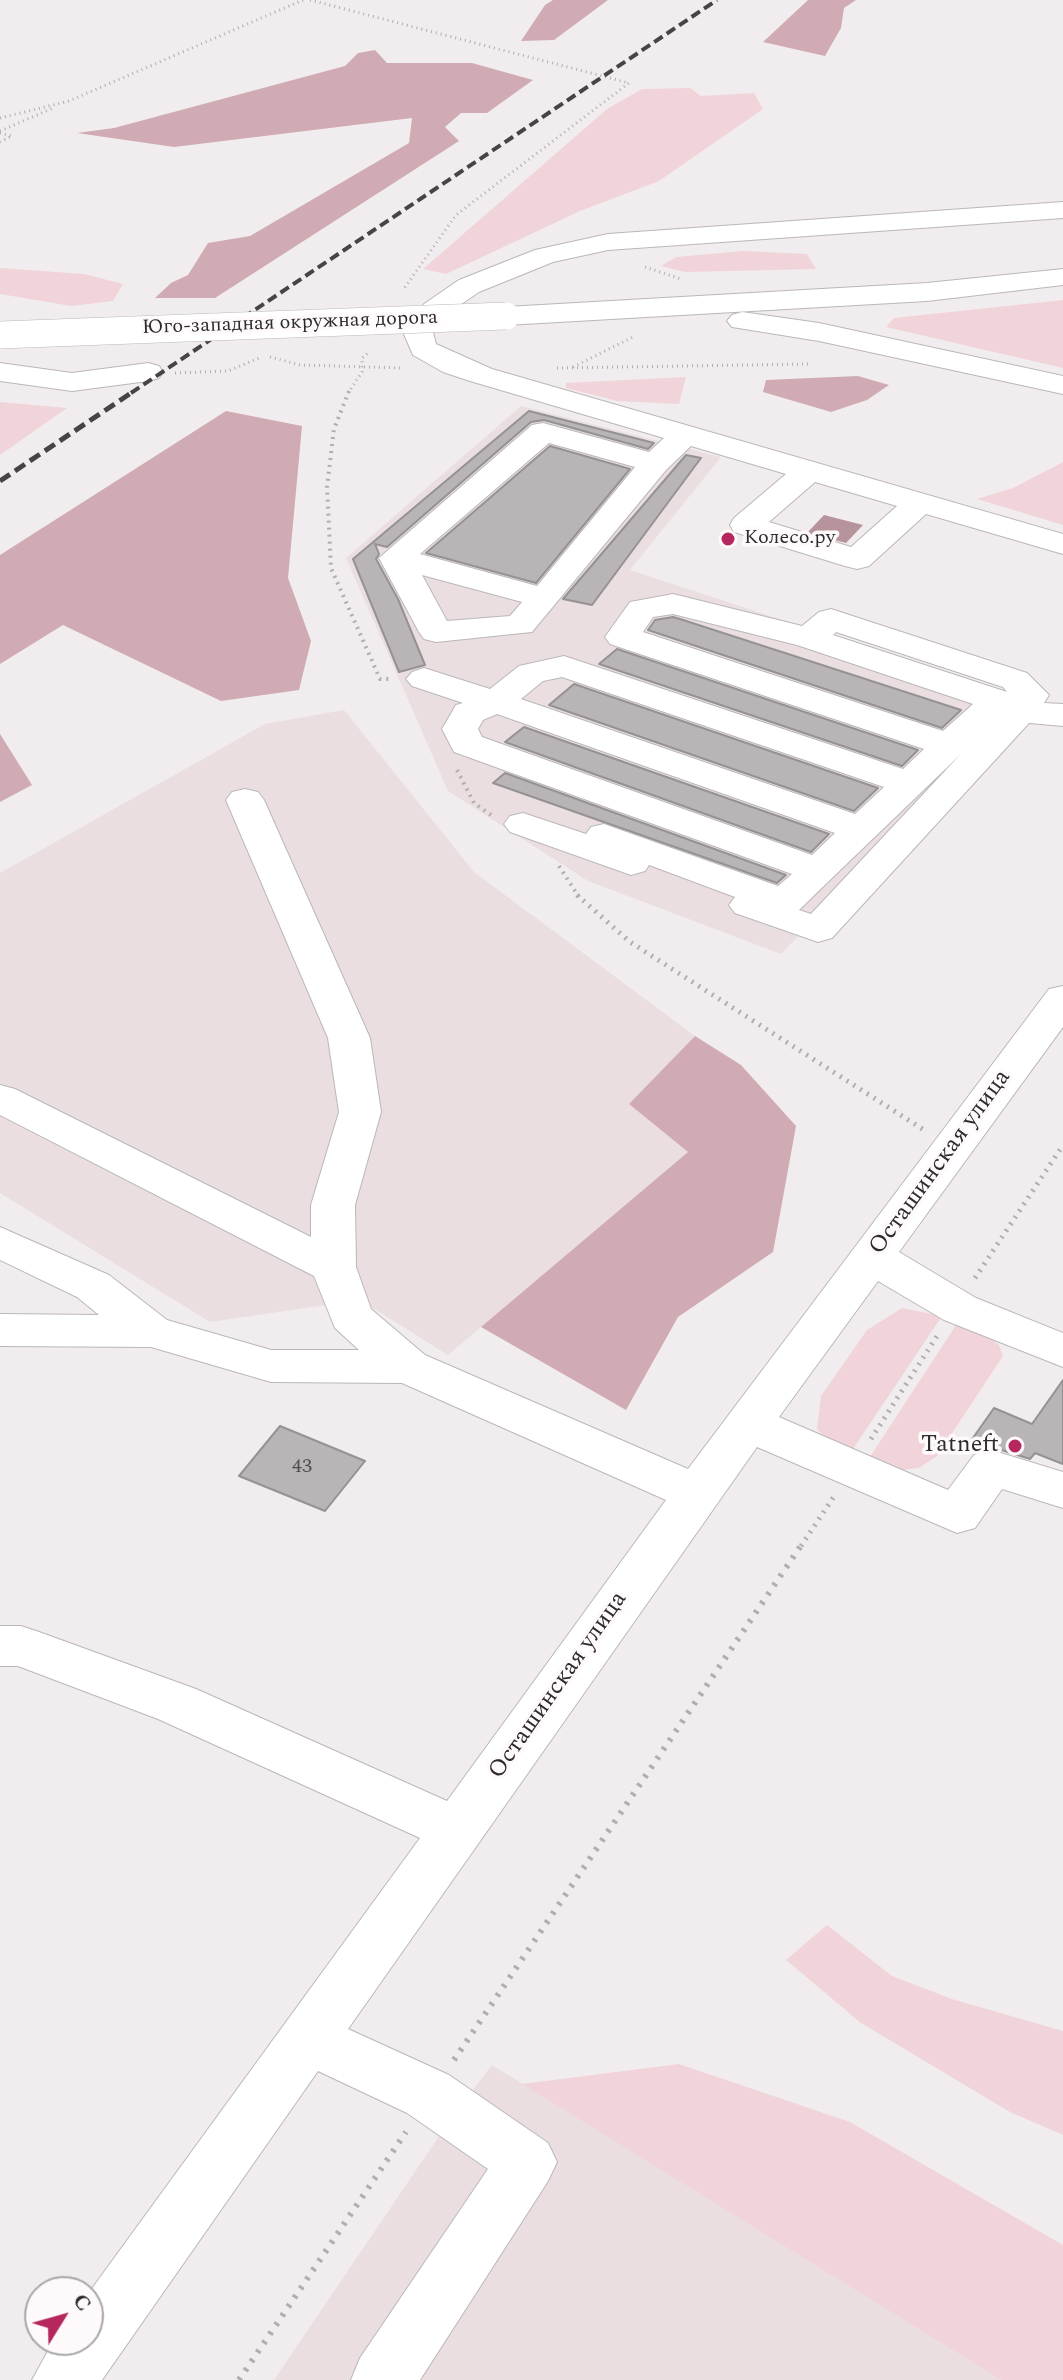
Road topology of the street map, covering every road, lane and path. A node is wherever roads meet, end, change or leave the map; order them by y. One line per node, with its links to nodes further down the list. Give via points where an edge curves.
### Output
1 (303, 0): 3 (path)
2 (310, 0): 9 (path, via 629,83 456,215)
3 (69, 101): 4 (path); 5 (path)
4 (0, 118)
5 (0, 132): 6 (path, via 12,136)
6 (0, 142)
7 (1063, 210): 20 (main road, via 608,242 493,274 448,298 420,324 418,340 437,358)
8 (1063, 277): 10 (main road, via 927,292)
9 (395, 300)
10 (580, 313): 11 (main road, Юго-западная окружная дорога, bridge); 21 (main road, via 775,325)
11 (0, 335)
12 (638, 335): 17 (path)
13 (274, 353): 14 (path)
14 (265, 356): 16 (path, via 300,365); 19 (path, via 228,371)
15 (808, 364): 17 (path)
16 (412, 368)
17 (570, 368): 20 (path)
18 (0, 372): 19 (main road, via 72,382)
19 (160, 373)
20 (536, 379): 22 (main road)
21 (1063, 385)
22 (684, 436): 23 (main road); 24 (main road)
23 (655, 463): 27 (main road, via 543,432); 28 (main road)
24 (808, 471): 25 (main road); 25 (main road, via 746,525 857,559)
25 (919, 503): 26 (main road)
26 (1063, 544)
27 (396, 558): 28 (main road); 28 (main road, via 436,632 520,625)
28 (545, 598)
29 (809, 638): 32 (main road, via 831,619 1015,680 1031,695); 34 (main road, via 997,700); 34 (main road, via 673,604 642,609 622,637)
30 (424, 679): 31 (main road)
31 (496, 702): 35 (main road, via 531,673 564,666); 38 (main road); 40 (main road, via 469,713 460,729 467,744)
32 (1020, 712): 33 (main road); 37 (main road, via 818,930)
33 (1063, 715)
34 (949, 745): 35 (main road)
35 (909, 783): 38 (main road)
36 (245, 800): 46 (main road, via 349,1038 360,1112 333,1205)
37 (523, 824)
38 (860, 829): 40 (main road)
39 (604, 835): 40 (main road, via 784,902)
40 (818, 870)
41 (1063, 998): 45 (main road, Осташинская улица)
42 (0, 1098): 46 (main road)
43 (1063, 1145): 47 (path)
44 (0, 1242): 49 (main road, via 93,1286)
45 (872, 1257): 47 (main road); 52 (main road, Осташинская улица)
46 (333, 1267): 51 (main road, via 351,1317)
47 (956, 1307): 50 (main road); 53 (path)
48 (0, 1330): 49 (main road)
49 (151, 1331): 51 (main road, via 271,1366)
50 (1063, 1351)
51 (408, 1367): 55 (main road)
52 (750, 1424): 53 (main road); 55 (main road, Осташинская улица)
53 (852, 1469): 54 (main road, via 957,1515 991,1468); 59 (path)
54 (1063, 1490)
55 (697, 1493): 57 (main road, Осташинская улица)
56 (0, 1646): 57 (main road, via 21,1646 177,1704)
57 (457, 1830): 58 (main road, Осташинская улица)
58 (308, 2039): 59 (main road); 60 (main road, Осташинская улица)
59 (431, 2095): 61 (path); 62 (main road, via 527,2162)
60 (64, 2380)
61 (239, 2380)
62 (383, 2380)

